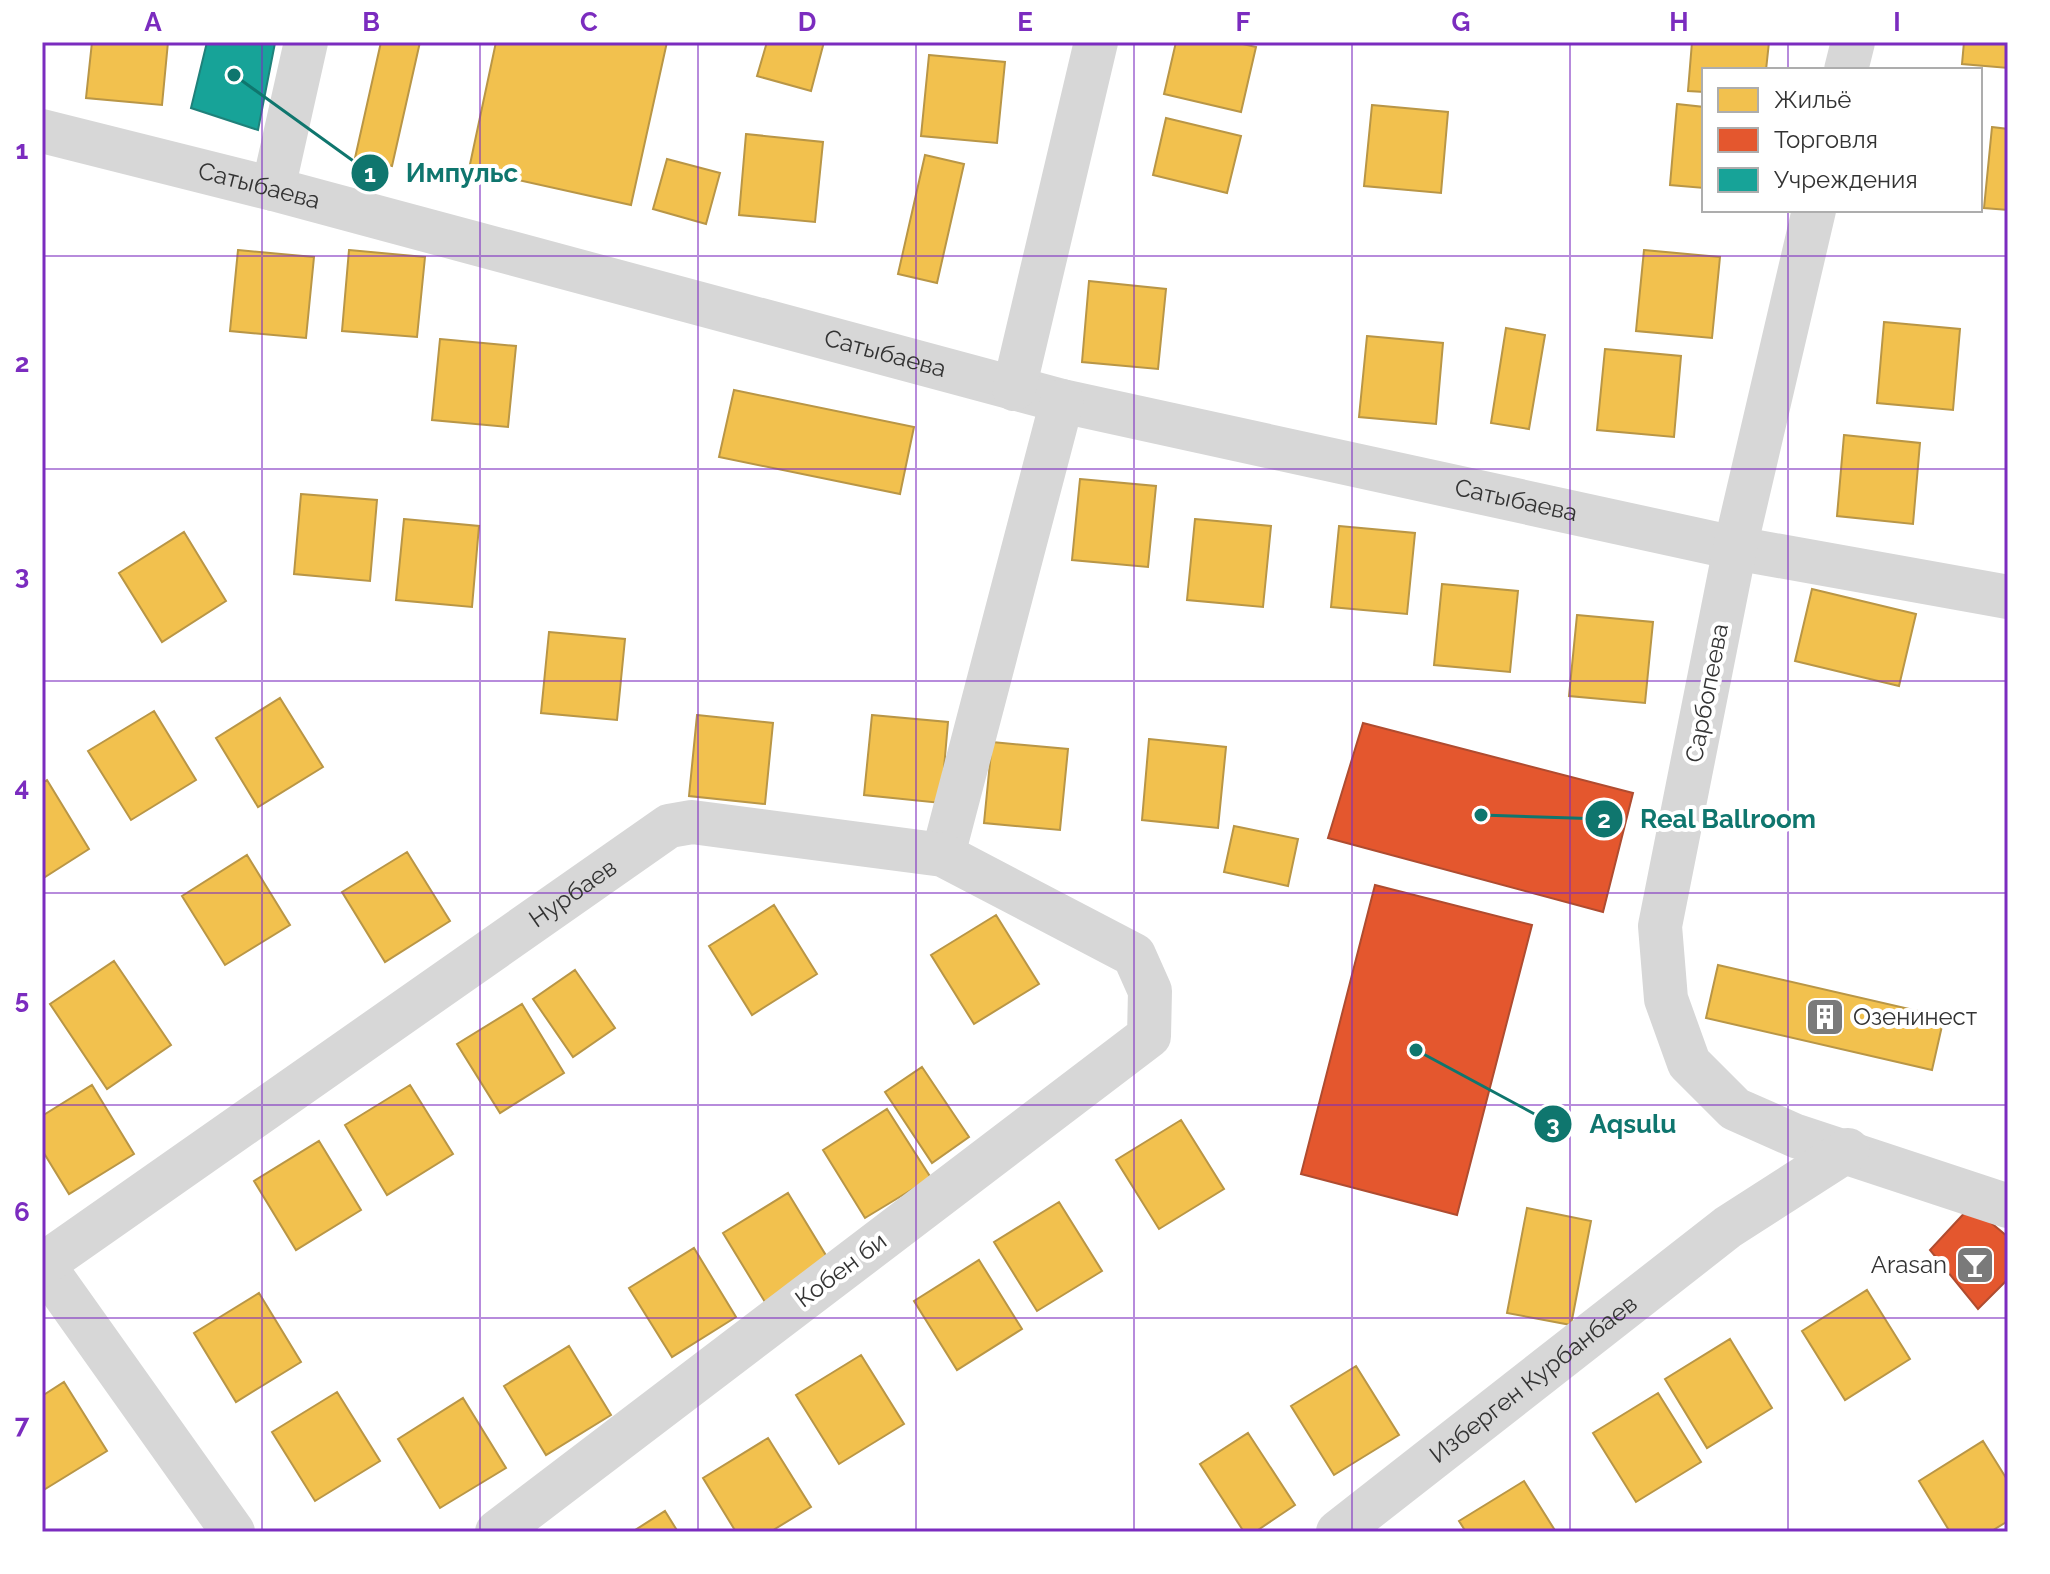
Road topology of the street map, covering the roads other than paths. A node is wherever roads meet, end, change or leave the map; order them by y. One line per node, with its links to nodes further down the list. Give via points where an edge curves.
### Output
1 (306, 42): 6 (street)
2 (1096, 42): 8 (street)
3 (1853, 42): 4 (street)
4 (1846, 68)
5 (42, 131): 6 (street, Сатыбаева)
6 (273, 189): 8 (street, Сатыбаева)
7 (1814, 212): 10 (street, Сарбопеева)
8 (1014, 389): 9 (street, Сатыбаева)
9 (1062, 401): 10 (street, Сатыбаева); 12 (street)
10 (1735, 548): 11 (street, Сатыбаева); 14 (street, Сарбопеева, via 1660,926 1666,999 1689,1063 1735,1109 1796,1136)
11 (2008, 597)
12 (943, 855): 13 (street, Нурбаев, via 1134,955); 16 (street, Нурбаев, via 692,822 669,826)
13 (1150, 991): 18 (street, Кобен би, via 1149,1036)
14 (1848, 1150): 15 (street, Сарбопеева); 19 (street, Изберген Курбанбаев, via 1728,1227)
15 (2008, 1206)
16 (42, 1264): 17 (street)
17 (233, 1532)
18 (497, 1532)
19 (1338, 1532)

